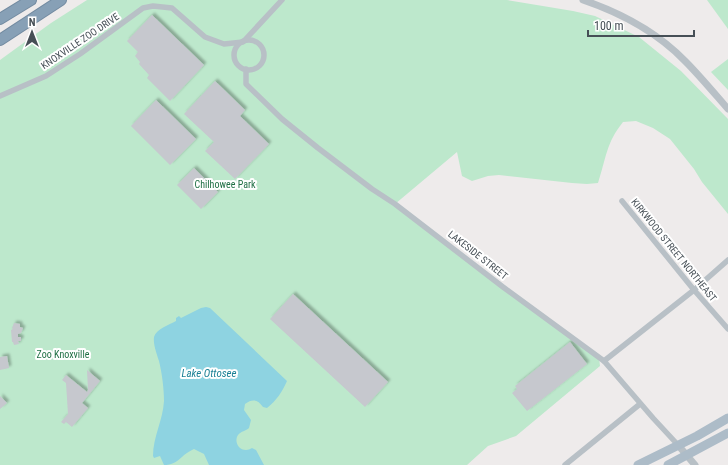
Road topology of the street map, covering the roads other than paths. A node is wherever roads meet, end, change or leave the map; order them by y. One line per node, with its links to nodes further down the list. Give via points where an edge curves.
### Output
1 (30, 0): 5 (highway)
2 (61, 0): 6 (highway)
3 (282, 0): 7 (street)
4 (583, 0): 10 (street, via 620,15 663,42 684,60)
5 (0, 19)
6 (0, 40)
7 (243, 42): 8 (street, via 237,47 234,56 238,64); 8 (street, via 254,41 264,52 260,66); 9 (street, KNOXVILLE ZOO DRIVE, via 224,44 205,37 172,8 143,8 49,74)
8 (246, 69): 15 (street, LAKESIDE STREET, via 246,84 282,119)
9 (0, 96)
10 (728, 109)
11 (622, 201): 13 (street, KIRKWOOD STREET NORTHEAST)
12 (728, 260): 13 (street)
13 (694, 290): 14 (street, KIRKWOOD STREET NORTHEAST); 15 (street)
14 (728, 329)
15 (604, 361): 16 (street, LAKESIDE STREET)
16 (640, 404): 19 (street, LAKESIDE STREET); 21 (street)
17 (728, 418): 19 (main road)
18 (728, 433): 20 (main road)
19 (678, 445): 20 (street, LAKESIDE STREET); 22 (main road)
20 (687, 455): 23 (main road); 24 (street, LAKESIDE STREET)
21 (565, 465)
22 (638, 465)
23 (668, 465)
24 (695, 465)

